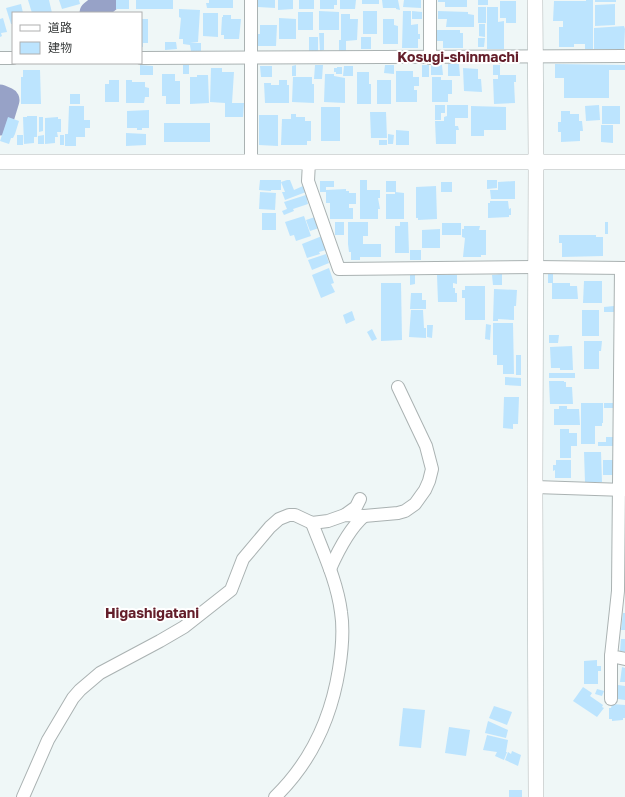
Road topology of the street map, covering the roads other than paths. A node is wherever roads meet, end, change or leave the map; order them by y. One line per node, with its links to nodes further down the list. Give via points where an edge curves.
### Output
1 (250, 0): 10 (street)
2 (430, 0): 9 (street)
3 (535, 0): 5 (street)
4 (625, 56): 5 (street)
5 (535, 57): 9 (street); 11 (street)
6 (0, 58): 7 (street)
7 (12, 58)
8 (142, 58): 10 (street)
9 (430, 58): 10 (street)
10 (251, 59): 15 (street)
11 (536, 161): 13 (street); 14 (street); 16 (street)
12 (0, 162): 15 (street)
13 (309, 162): 15 (street); 16 (street, via 308,181 339,269)
14 (625, 162)
15 (251, 163)
16 (535, 267): 17 (street); 19 (street)
17 (623, 268): 20 (street)
18 (398, 387): 23 (street, via 428,455 432,469 429,481 415,504 404,511)
19 (535, 486): 20 (street); 31 (street)
20 (622, 489): 26 (street, via 618,591)
21 (360, 499): 22 (street, via 356,507)
22 (345, 515): 23 (street); 24 (street)
23 (364, 516): 25 (street, via 354,527)
24 (312, 523): 25 (street); 29 (street, via 295,515 279,519 243,559 231,590 184,627 100,674 84,686 73,698 52,734 34,769)
25 (330, 569): 30 (street, via 338,594 343,624 336,686 325,724 311,753)
26 (611, 656): 27 (street); 28 (street)
27 (625, 659)
28 (611, 699)
29 (25, 796)
30 (275, 797)
31 (536, 797)

